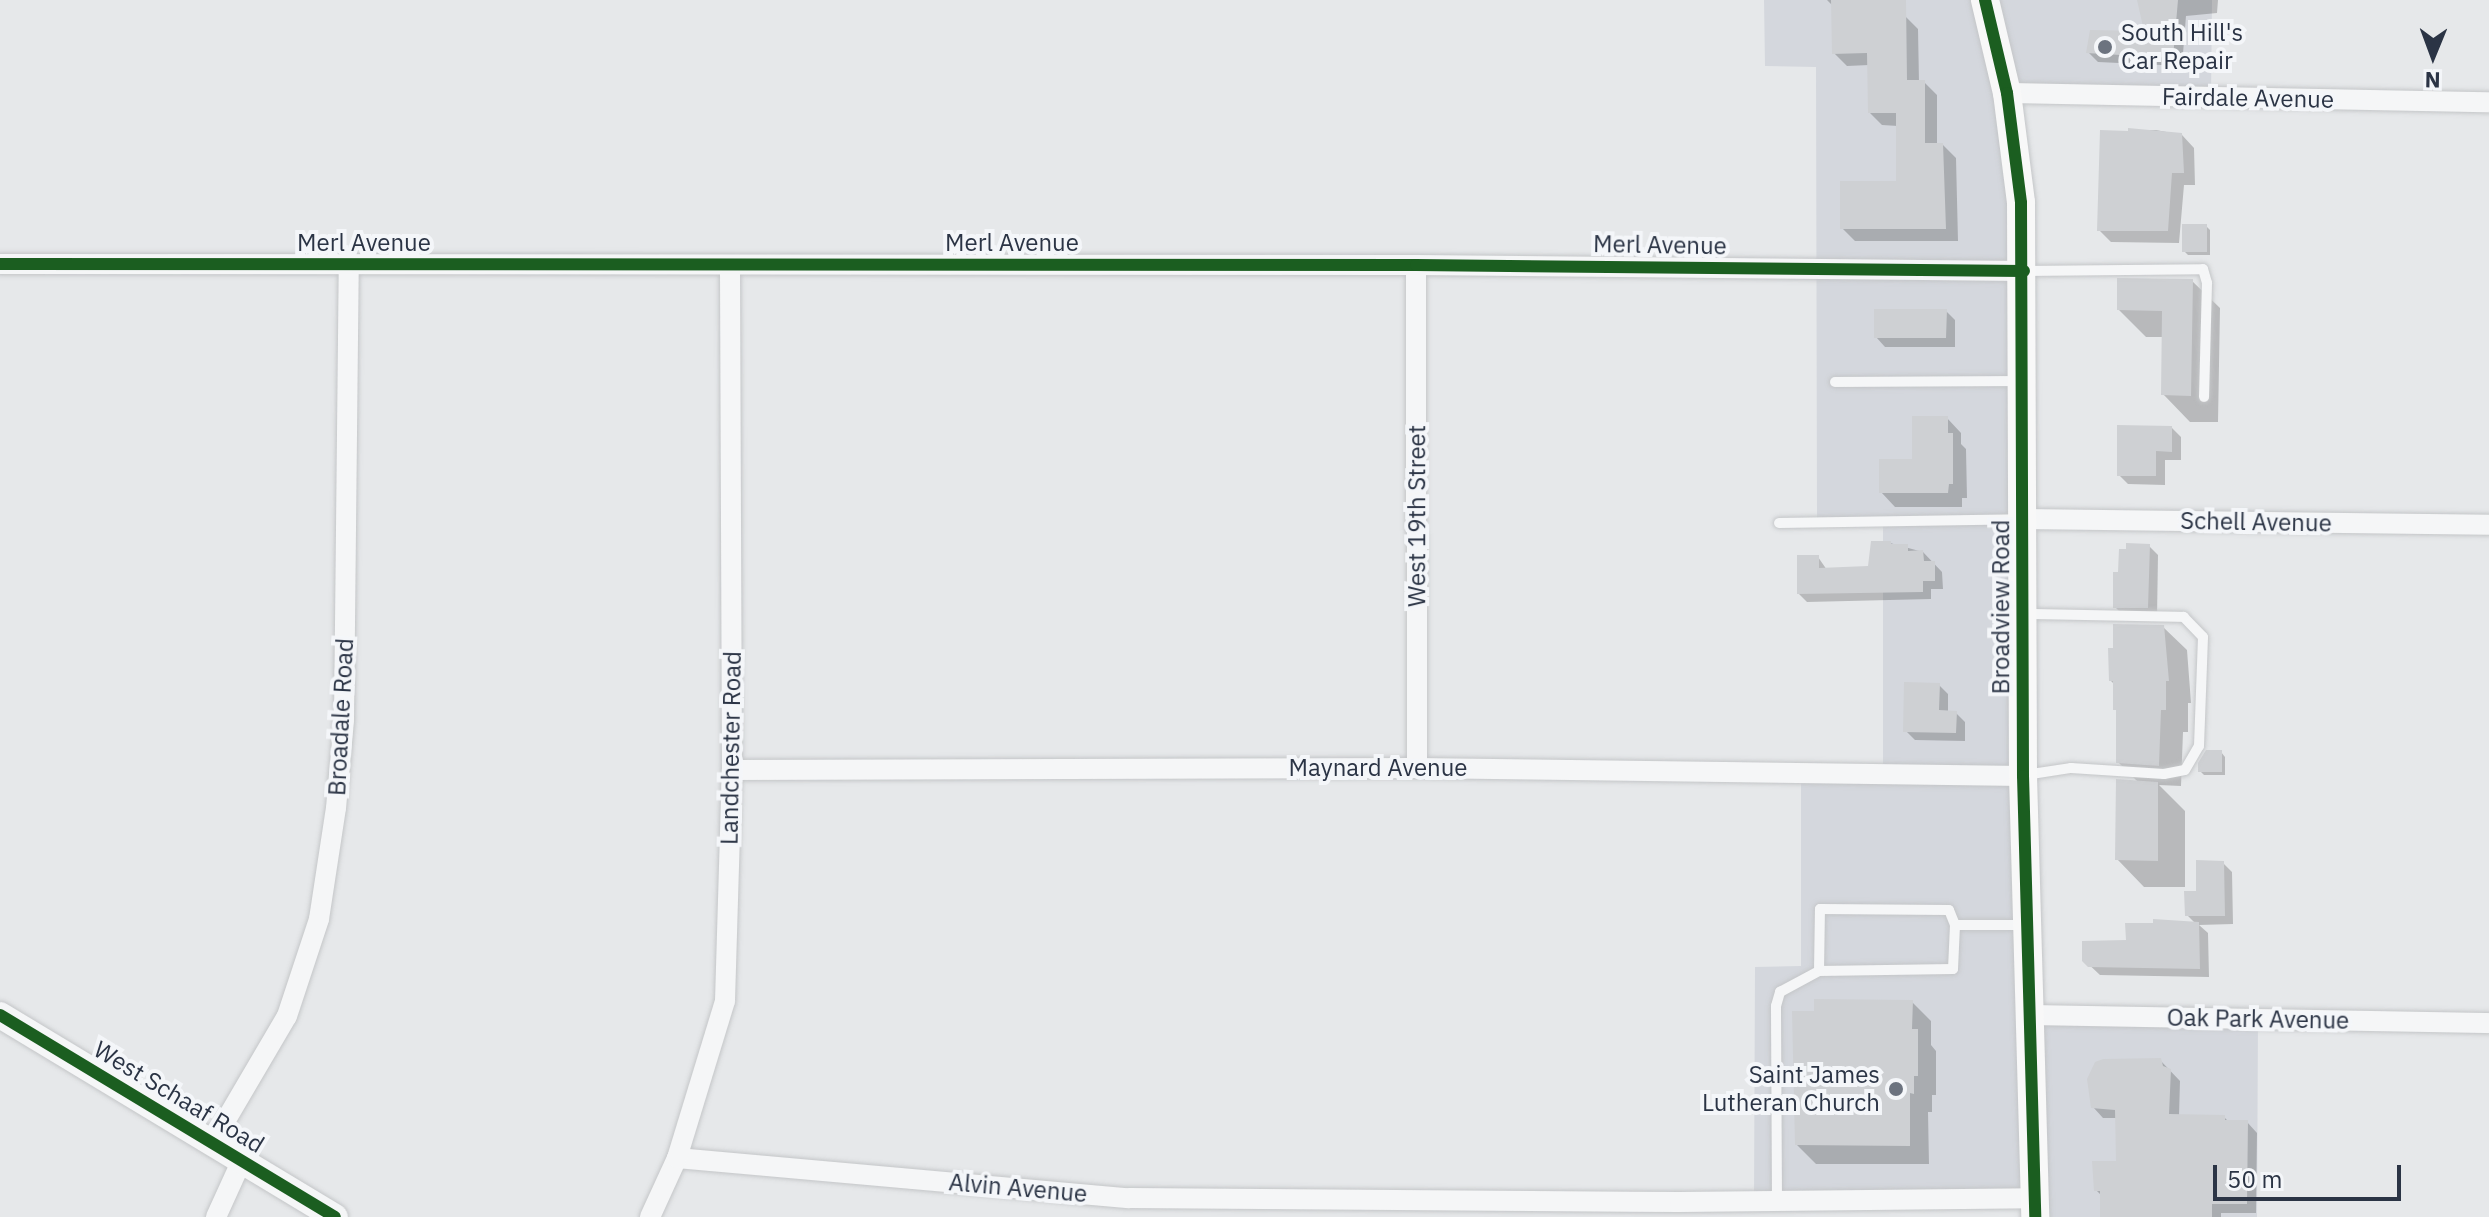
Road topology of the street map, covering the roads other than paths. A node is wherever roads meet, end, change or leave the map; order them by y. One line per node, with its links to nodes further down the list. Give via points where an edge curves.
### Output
1 (1985, 0): 2 (main road, Broadview Road)
2 (2007, 93): 3 (street, Fairdale Avenue); 8 (main road, Broadview Road)
3 (2489, 102)
4 (0, 264): 5 (street, Merl Avenue)
5 (349, 265): 6 (street, Merl Avenue); 25 (street, Broadale Road, via 344,720 319,919 287,1016)
6 (730, 265): 7 (street, Merl Avenue); 17 (street, Landchester Road)
7 (1416, 265): 8 (street, Merl Avenue); 16 (street, West 19th Street)
8 (2024, 271): 9 (main road, Broadview Road); 11 (lane, via 2203,269)
9 (2024, 381): 10 (lane); 12 (main road, Broadview Road)
10 (1835, 382)
11 (2204, 397)
12 (2023, 519): 13 (lane); 14 (street, Schell Avenue); 15 (main road, Broadview Road)
13 (1779, 523)
14 (2489, 525)
15 (2023, 614): 18 (main road, Broadview Road); 18 (lane, via 2184,617 2203,637 2199,746 2185,770 2164,774 2071,768)
16 (1417, 768): 17 (street, Maynard Avenue); 18 (street, Maynard Avenue)
17 (732, 770): 26 (street, Landchester Road, via 725,1001)
18 (2023, 776): 20 (main road, Broadview Road)
19 (1955, 925): 20 (lane); 21 (lane, via 1953,969); 21 (lane, via 1949,910 1820,909)
20 (2026, 925): 23 (main road, Broadview Road)
21 (1819, 971): 28 (lane, via 1784,988 1776,1006)
22 (0, 1015): 25 (street, West Schaaf Road)
23 (2027, 1015): 24 (street, Oak Park Avenue); 29 (main road, Broadview Road)
24 (2489, 1023)
25 (213, 1142): 27 (street, West Schaaf Road)
26 (677, 1158): 30 (street, Alvin Avenue, via 1129,1198); 33 (street, Landchester Road)
27 (242, 1160): 31 (street); 32 (street, West Schaaf Road)
28 (1777, 1201): 29 (street, Alvin Avenue); 30 (street, Alvin Avenue)
29 (2034, 1208)
30 (1681, 1209)
31 (216, 1217)
32 (335, 1217)
33 (650, 1217)

